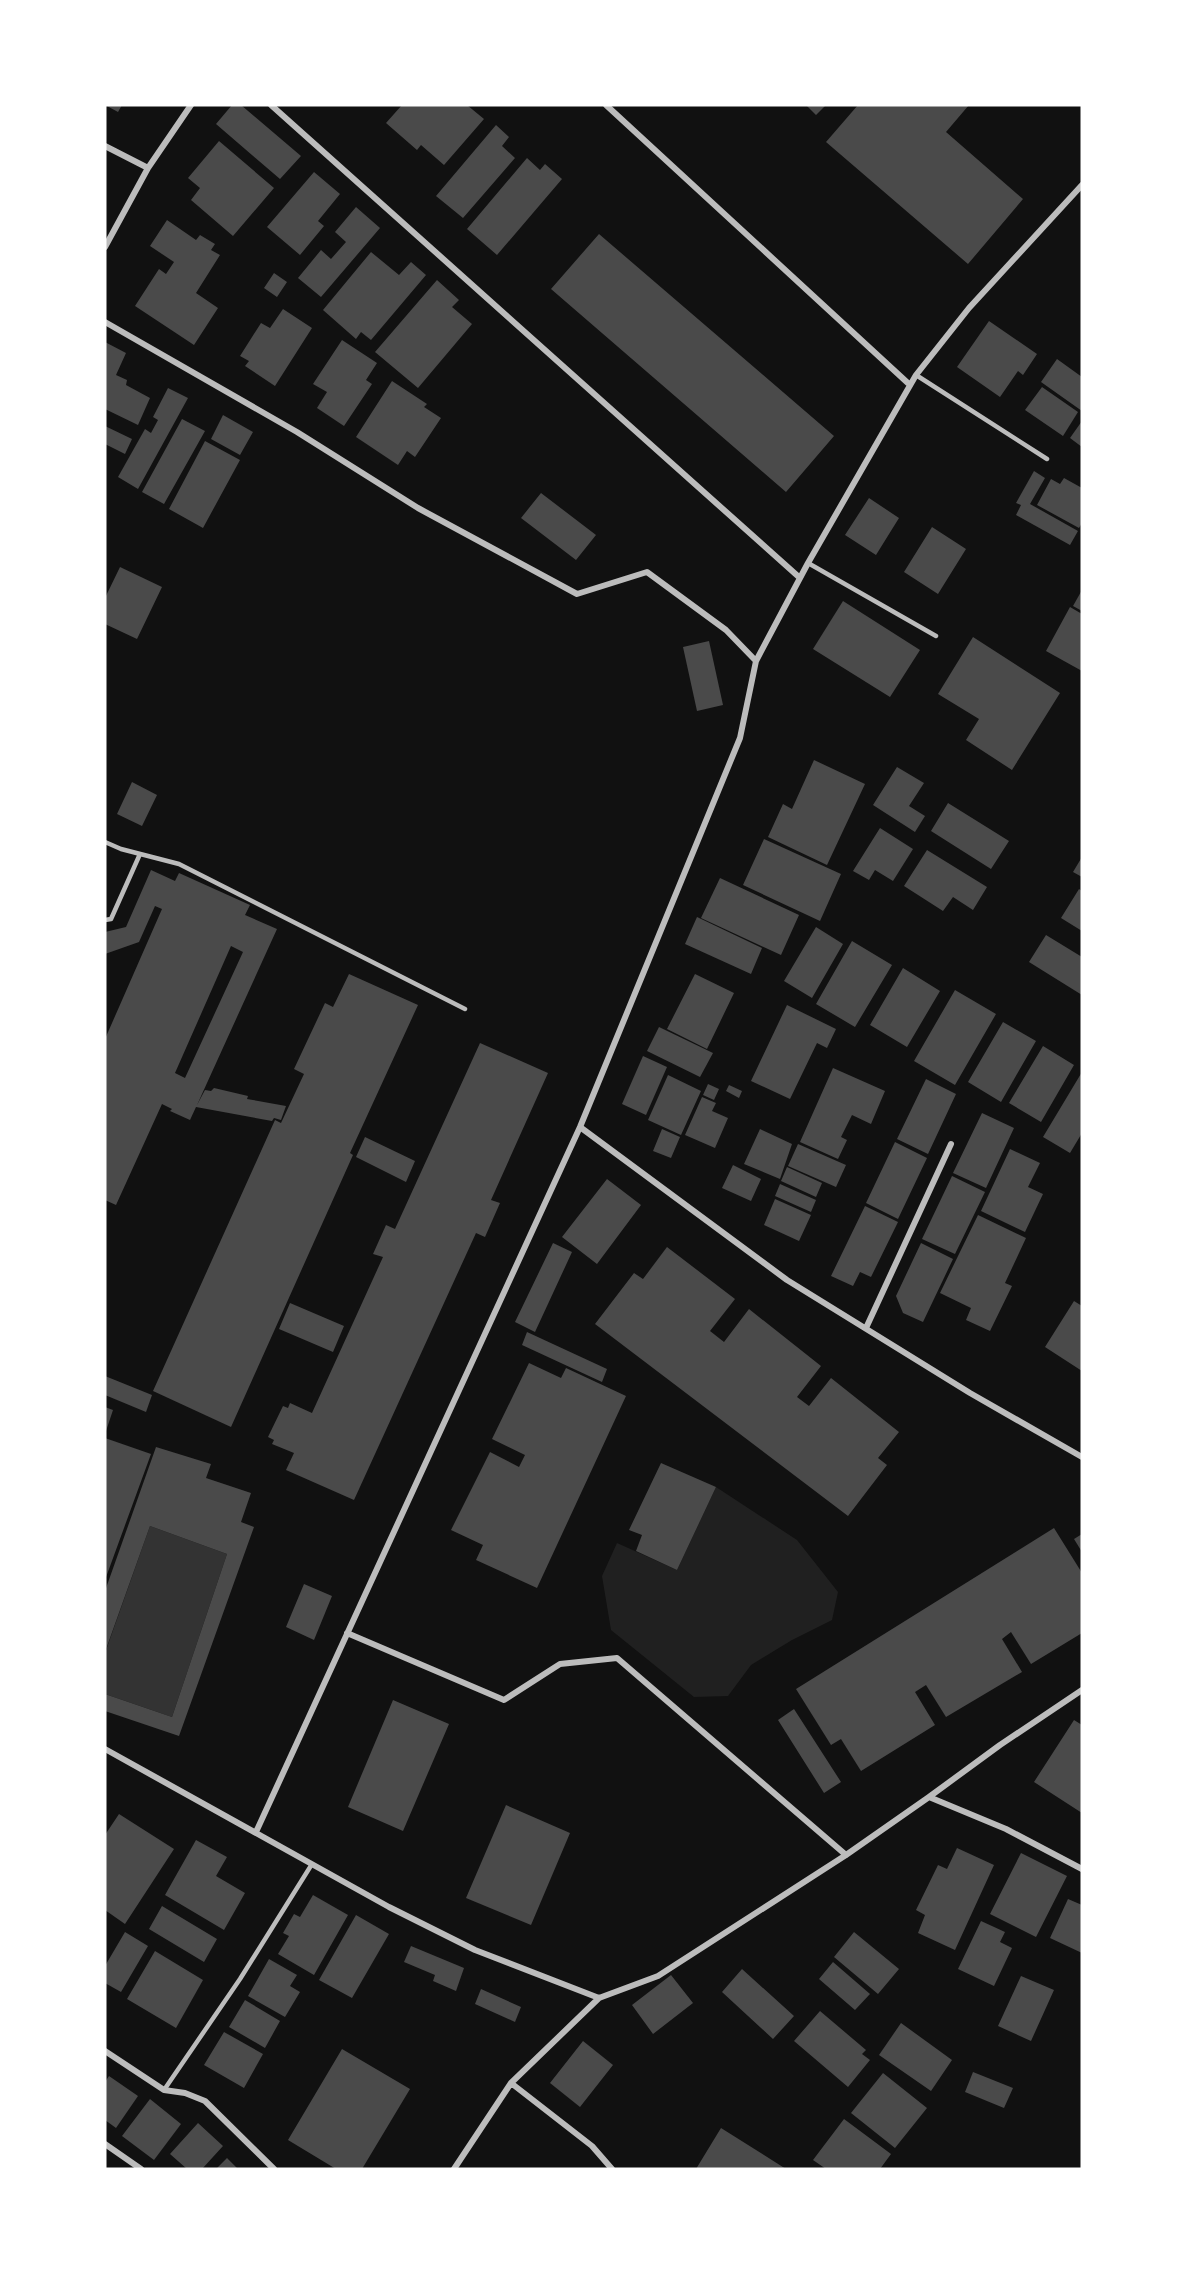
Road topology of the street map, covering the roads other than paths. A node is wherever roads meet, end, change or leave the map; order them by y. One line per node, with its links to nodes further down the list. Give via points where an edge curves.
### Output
1 (191, 105): 5 (street)
2 (271, 105): 13 (street)
3 (606, 105): 10 (street)
4 (105, 146): 5 (street)
5 (148, 168): 7 (street)
6 (1082, 185): 9 (street, via 969,308)
7 (105, 247)
8 (105, 322): 15 (street, via 297,432 418,508 577,594 647,572 726,630)
9 (916, 375): 10 (street); 11 (lane)
10 (910, 385): 12 (street)
11 (1047, 459)
12 (808, 563): 13 (street); 14 (lane)
13 (800, 578): 15 (street)
14 (936, 636)
15 (756, 661): 20 (street, via 740,738)
16 (105, 842): 17 (lane)
17 (140, 854): 18 (lane, via 111,919); 19 (lane, via 179,864)
18 (105, 921)
19 (465, 1009)
20 (580, 1127): 22 (street, via 787,1280); 24 (street)
21 (951, 1144): 22 (street)
22 (866, 1328): 23 (street)
23 (1082, 1457)
24 (347, 1633): 28 (street); 29 (street, via 504,1700 560,1664 617,1658)
25 (1082, 1690): 27 (street)
26 (105, 1749): 28 (street)
27 (929, 1797): 29 (street); 31 (street, via 1006,1828)
28 (256, 1832): 30 (street)
29 (846, 1855): 32 (street, via 658,1976)
30 (312, 1864): 32 (street, via 475,1950); 35 (lane)
31 (1082, 1869)
32 (599, 1998): 34 (street)
33 (105, 2051): 35 (street)
34 (511, 2083): 39 (street); 40 (street, via 592,2146)
35 (164, 2090): 38 (street, via 205,2101)
36 (105, 2144): 37 (street)
37 (141, 2169)
38 (274, 2169)
39 (454, 2169)
40 (612, 2169)

